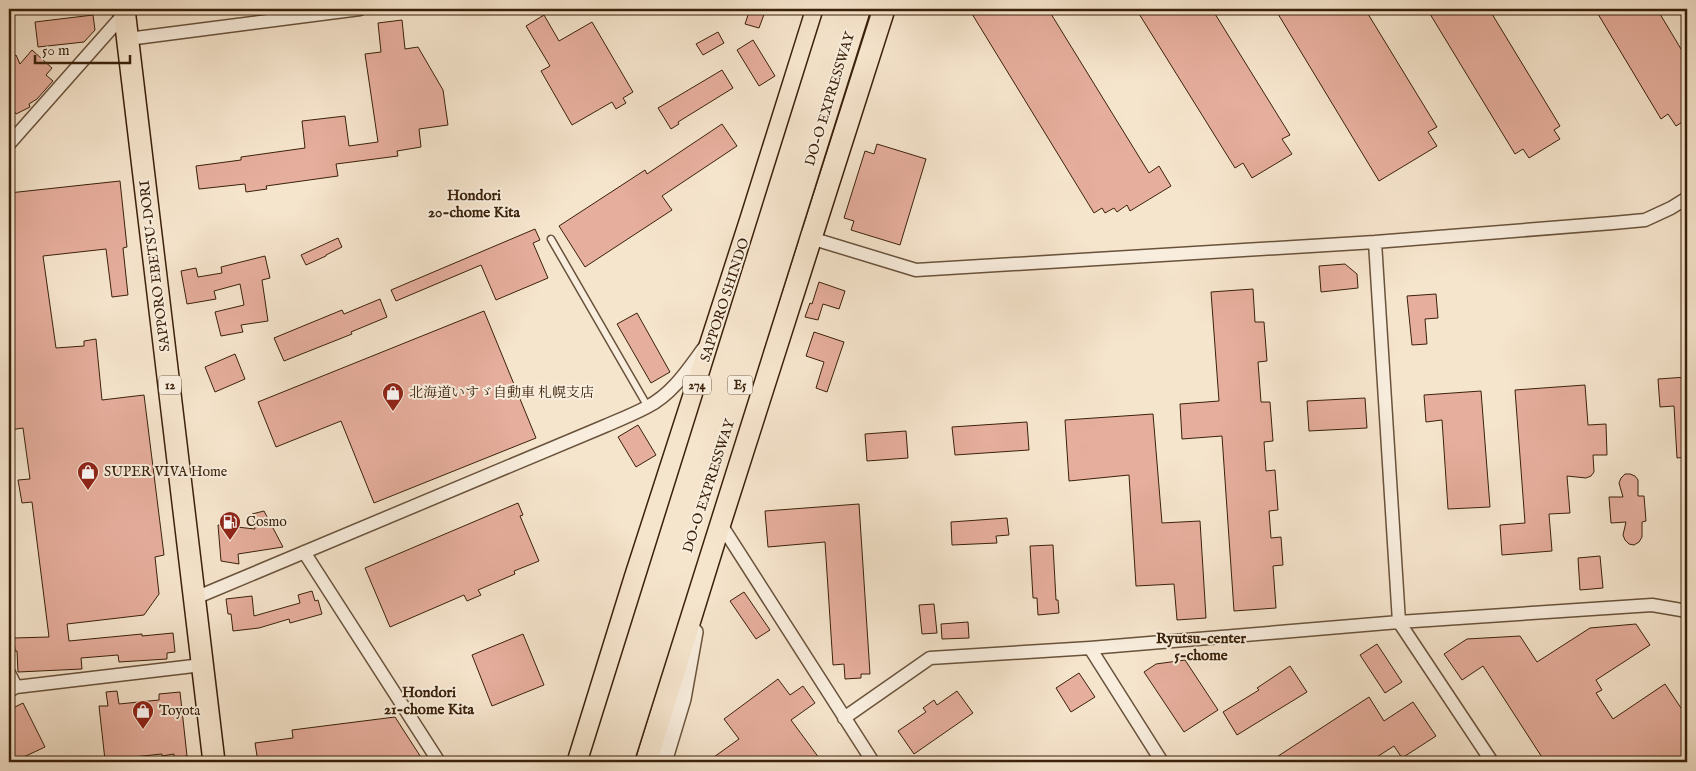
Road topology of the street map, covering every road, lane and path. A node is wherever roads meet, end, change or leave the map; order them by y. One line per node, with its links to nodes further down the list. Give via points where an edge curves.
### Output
1 (360, 9): 7 (street)
2 (817, 9): 10 (highway, SAPPORO SHINDO / 274)
3 (836, 9): 30 (highway, DO-O EXPRESSWAY / E5, bridge)
4 (859, 9): 31 (highway, DO-O EXPRESSWAY / E5, bridge)
5 (884, 9): 11 (highway)
6 (124, 11): 7 (highway, SAPPORO EBETSU-DORI / 12); 8 (street)
7 (128, 39): 19 (highway, SAPPORO EBETSU-DORI / 12)
8 (10, 138)
9 (1687, 198): 13 (street, via 1645,220)
10 (751, 219): 11 (street); 14 (highway, SAPPORO SHINDO / 274)
11 (812, 238): 13 (street, via 916,270); 16 (highway)
12 (551, 239): 15 (lane)
13 (1375, 242): 21 (street)
14 (714, 334): 15 (street, via 683,377); 29 (highway, SAPPORO SHINDO / 274)
15 (648, 407): 17 (street)
16 (720, 523): 18 (highway); 26 (street)
17 (304, 552): 19 (street); 28 (street)
18 (706, 572): 32 (highway); 33 (street, via 683,699)
19 (195, 598): 23 (highway, SAPPORO EBETSU-DORI / 12)
20 (1687, 611): 21 (street, via 1652,605)
21 (1399, 622): 22 (street); 36 (street)
22 (1090, 648): 26 (street, via 930,658); 35 (street)
23 (202, 665): 25 (street); 27 (highway, SAPPORO EBETSU-DORI / 12)
24 (9, 673): 25 (street)
25 (12, 689)
26 (844, 718): 34 (street)
27 (214, 762)
28 (439, 762)
29 (578, 762)
30 (600, 762)
31 (622, 762)
32 (646, 762)
33 (664, 762)
34 (873, 762)
35 (1162, 762)
36 (1492, 762)

